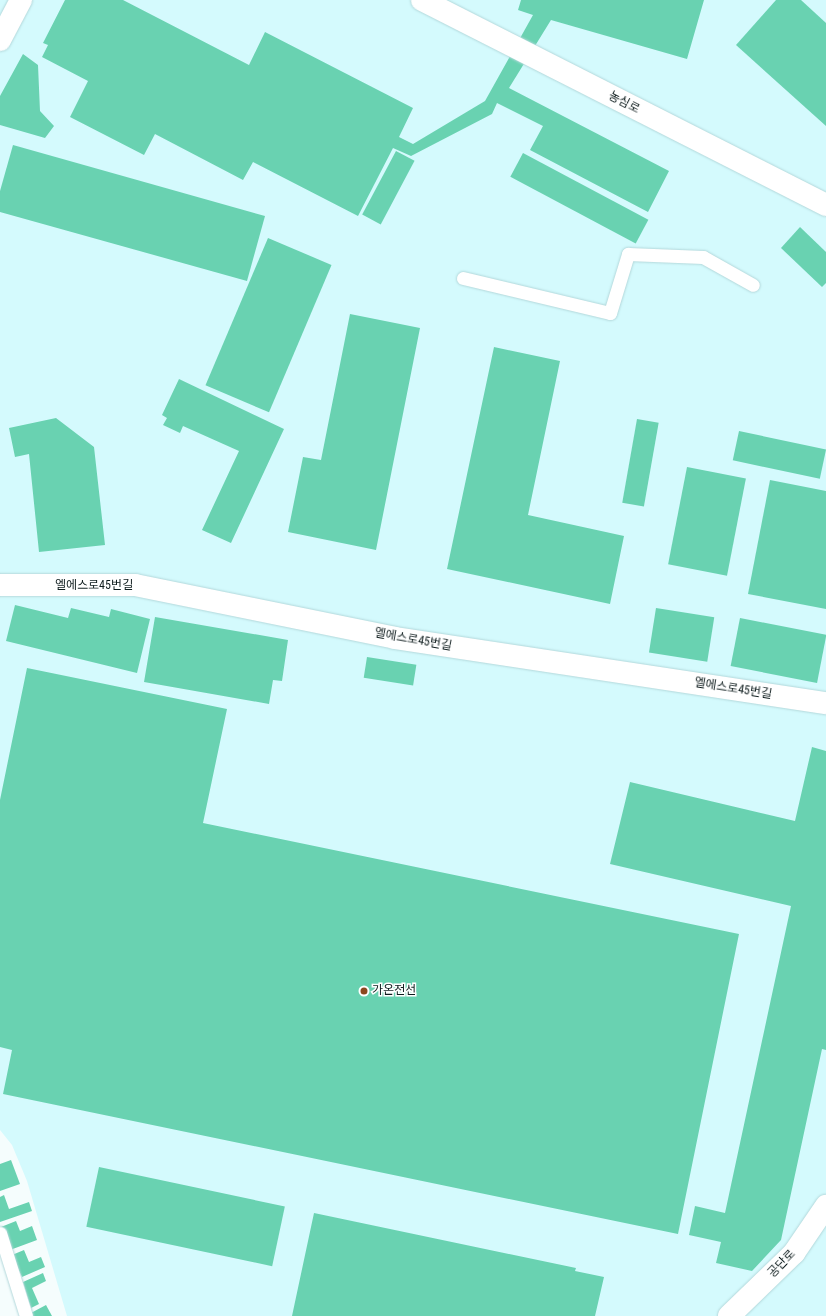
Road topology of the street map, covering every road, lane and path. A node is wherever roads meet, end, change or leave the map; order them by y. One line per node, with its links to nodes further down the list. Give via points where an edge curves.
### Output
1 (21, 0): 3 (street)
2 (422, 0): 4 (street, 농심로)
3 (0, 40)
4 (826, 205)
5 (463, 278): 6 (lane, via 610,313 628,254 703,257)
6 (753, 285)
7 (0, 585): 8 (street, 엘에스로45번길, via 135,585 395,638)
8 (826, 703)
9 (826, 1206): 12 (street, 공단로, via 794,1253)
10 (0, 1233): 11 (lane)
11 (26, 1316)
12 (729, 1316)

